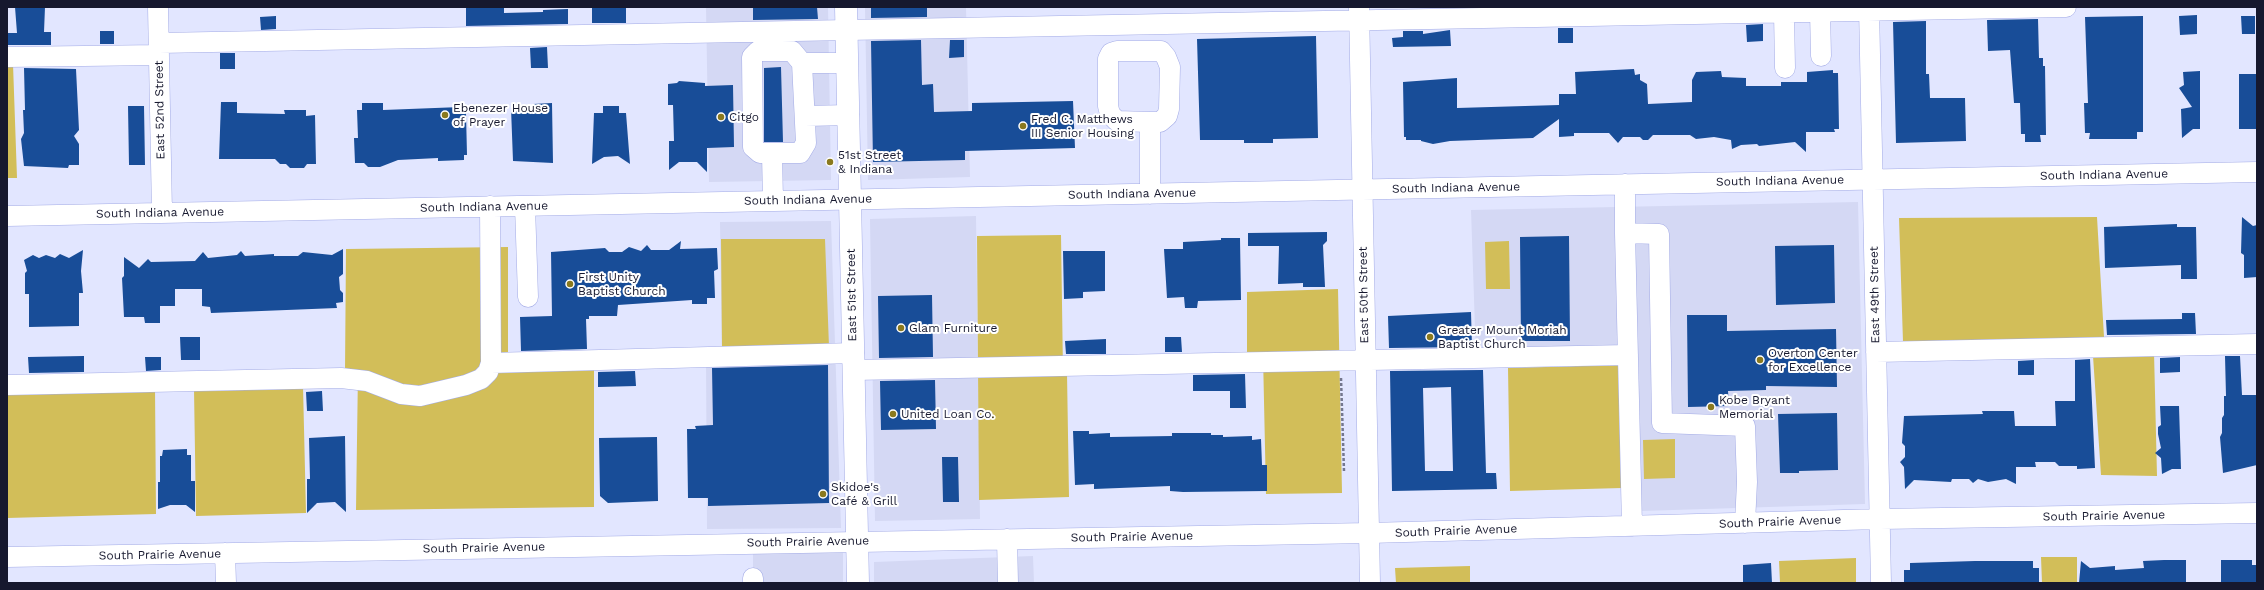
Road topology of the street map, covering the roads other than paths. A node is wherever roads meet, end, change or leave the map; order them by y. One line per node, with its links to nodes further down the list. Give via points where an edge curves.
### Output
1 (158, 7): 9 (street, East 52nd Street)
2 (846, 7): 8 (main road, East 51st Street)
3 (2066, 7): 4 (street)
4 (1869, 9): 6 (street); 20 (street, East 49th Street)
5 (1782, 10): 6 (street); 7 (street); 14 (street)
6 (1820, 12): 10 (street)
7 (1359, 13): 8 (street); 22 (street, East 50th Street)
8 (847, 32): 9 (street); 13 (main road, East 51st Street)
9 (159, 49): 11 (street); 28 (street, East 52nd Street)
10 (1821, 56)
11 (7, 57)
12 (802, 63): 13 (street); 16 (street); 18 (street, via 792,51 758,51 752,58 753,147 760,153)
13 (847, 63): 15 (main road, East 51st Street)
14 (1785, 68)
15 (848, 115): 16 (street); 24 (main road, East 51st Street)
16 (805, 116): 18 (street, via 806,143 800,153)
17 (1150, 122): 23 (street)
18 (772, 153): 25 (street)
19 (2257, 172): 20 (street, South Indiana Avenue)
20 (1873, 180): 21 (street, South Indiana Avenue); 33 (street, East 49th Street)
21 (1625, 184): 22 (street, South Indiana Avenue); 30 (street)
22 (1362, 190): 23 (street, South Indiana Avenue); 36 (street, East 50th Street)
23 (1150, 194): 24 (street, South Indiana Avenue)
24 (850, 199): 25 (street, South Indiana Avenue); 35 (main road, East 51st Street)
25 (772, 201): 27 (street, South Indiana Avenue)
26 (490, 206): 27 (street, South Indiana Avenue); 28 (street, South Indiana Avenue); 37 (street)
27 (525, 206): 31 (street)
28 (162, 213): 29 (street, South Indiana Avenue)
29 (7, 216)
30 (1625, 233): 34 (street); 41 (street, via 1658,234 1662,423 1745,426)
31 (528, 297)
32 (2257, 344): 33 (street)
33 (1876, 352): 40 (street, East 49th Street)
34 (1628, 355): 36 (street); 42 (street)
35 (854, 361): 36 (street); 37 (street); 45 (main road, East 51st Street)
36 (1365, 361): 43 (street, East 50th Street)
37 (491, 363): 38 (street, via 488,372 481,379 440,393 420,396 401,394 367,382 341,378)
38 (7, 385)
39 (2257, 513): 40 (street, South Prairie Avenue)
40 (1880, 519): 41 (street, South Prairie Avenue); 52 (street, East 49th Street)
41 (1745, 523): 42 (street, South Prairie Avenue)
42 (1632, 526): 43 (street, South Prairie Avenue)
43 (1369, 533): 44 (street, South Prairie Avenue); 51 (street, East 50th Street)
44 (1007, 539): 45 (street, South Prairie Avenue); 50 (street)
45 (858, 541): 46 (street, South Prairie Avenue); 49 (main road, East 51st Street)
46 (225, 553): 47 (street, South Prairie Avenue); 48 (street)
47 (7, 558)
48 (226, 583)
49 (858, 583)
50 (1008, 583)
51 (1370, 583)
52 (1881, 583)

